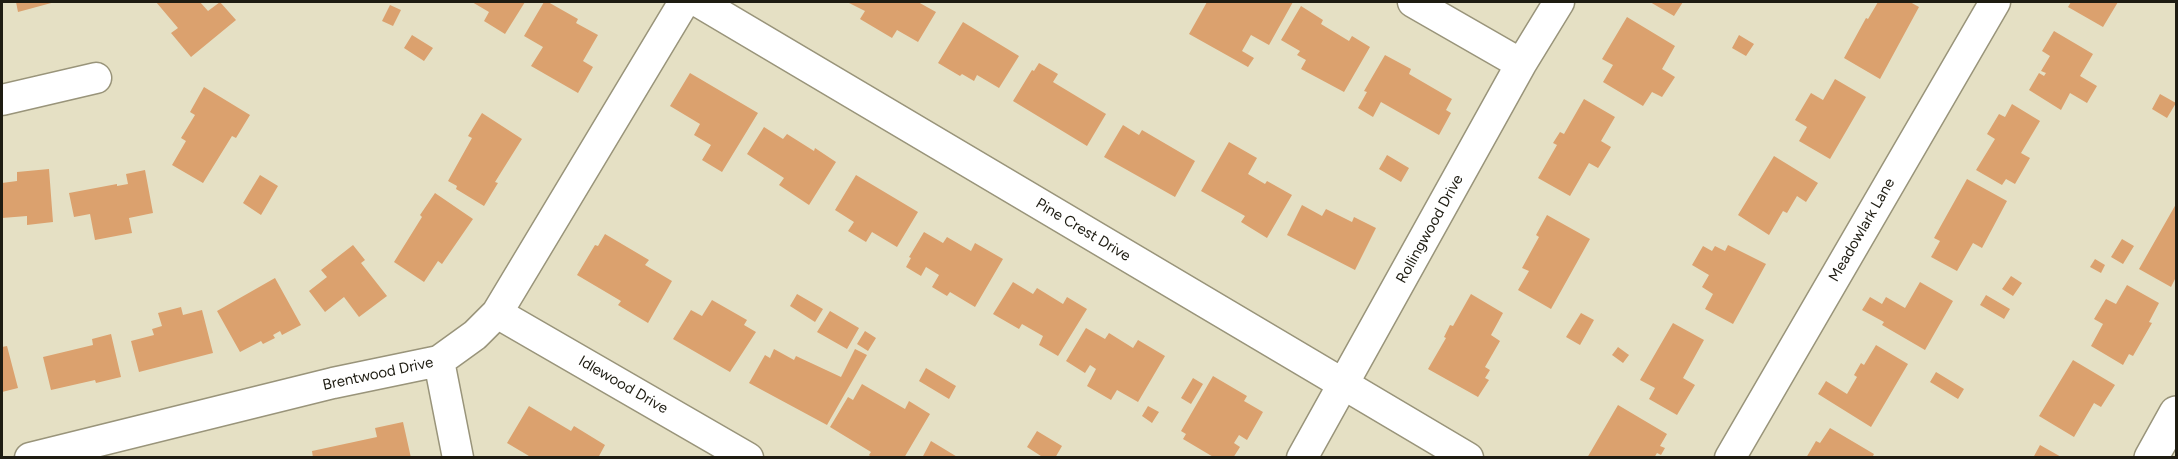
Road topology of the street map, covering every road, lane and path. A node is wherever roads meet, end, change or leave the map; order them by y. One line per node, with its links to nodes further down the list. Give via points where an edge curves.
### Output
1 (684, 2): 9 (street, Brentwood Drive)
2 (699, 2): 11 (street, Pine Crest Drive)
3 (1413, 2): 6 (street)
4 (1559, 2): 6 (street, Rollingwood Drive)
5 (1995, 2): 18 (street, Meadowlark Lane)
6 (1521, 64): 11 (street, Rollingwood Drive)
7 (96, 78): 8 (street)
8 (2, 100)
9 (497, 313): 10 (street, Brentwood Drive); 15 (street, Idlewood Drive)
10 (439, 361): 13 (street, Brentwood Drive, via 333,383); 14 (street)
11 (1344, 384): 16 (street, Rollingwood Drive); 17 (street, Pine Crest Drive)
12 (2176, 414): 19 (street)
13 (30, 458)
14 (458, 458)
15 (748, 458)
16 (1302, 458)
17 (1468, 458)
18 (1730, 458)
19 (2151, 458)

